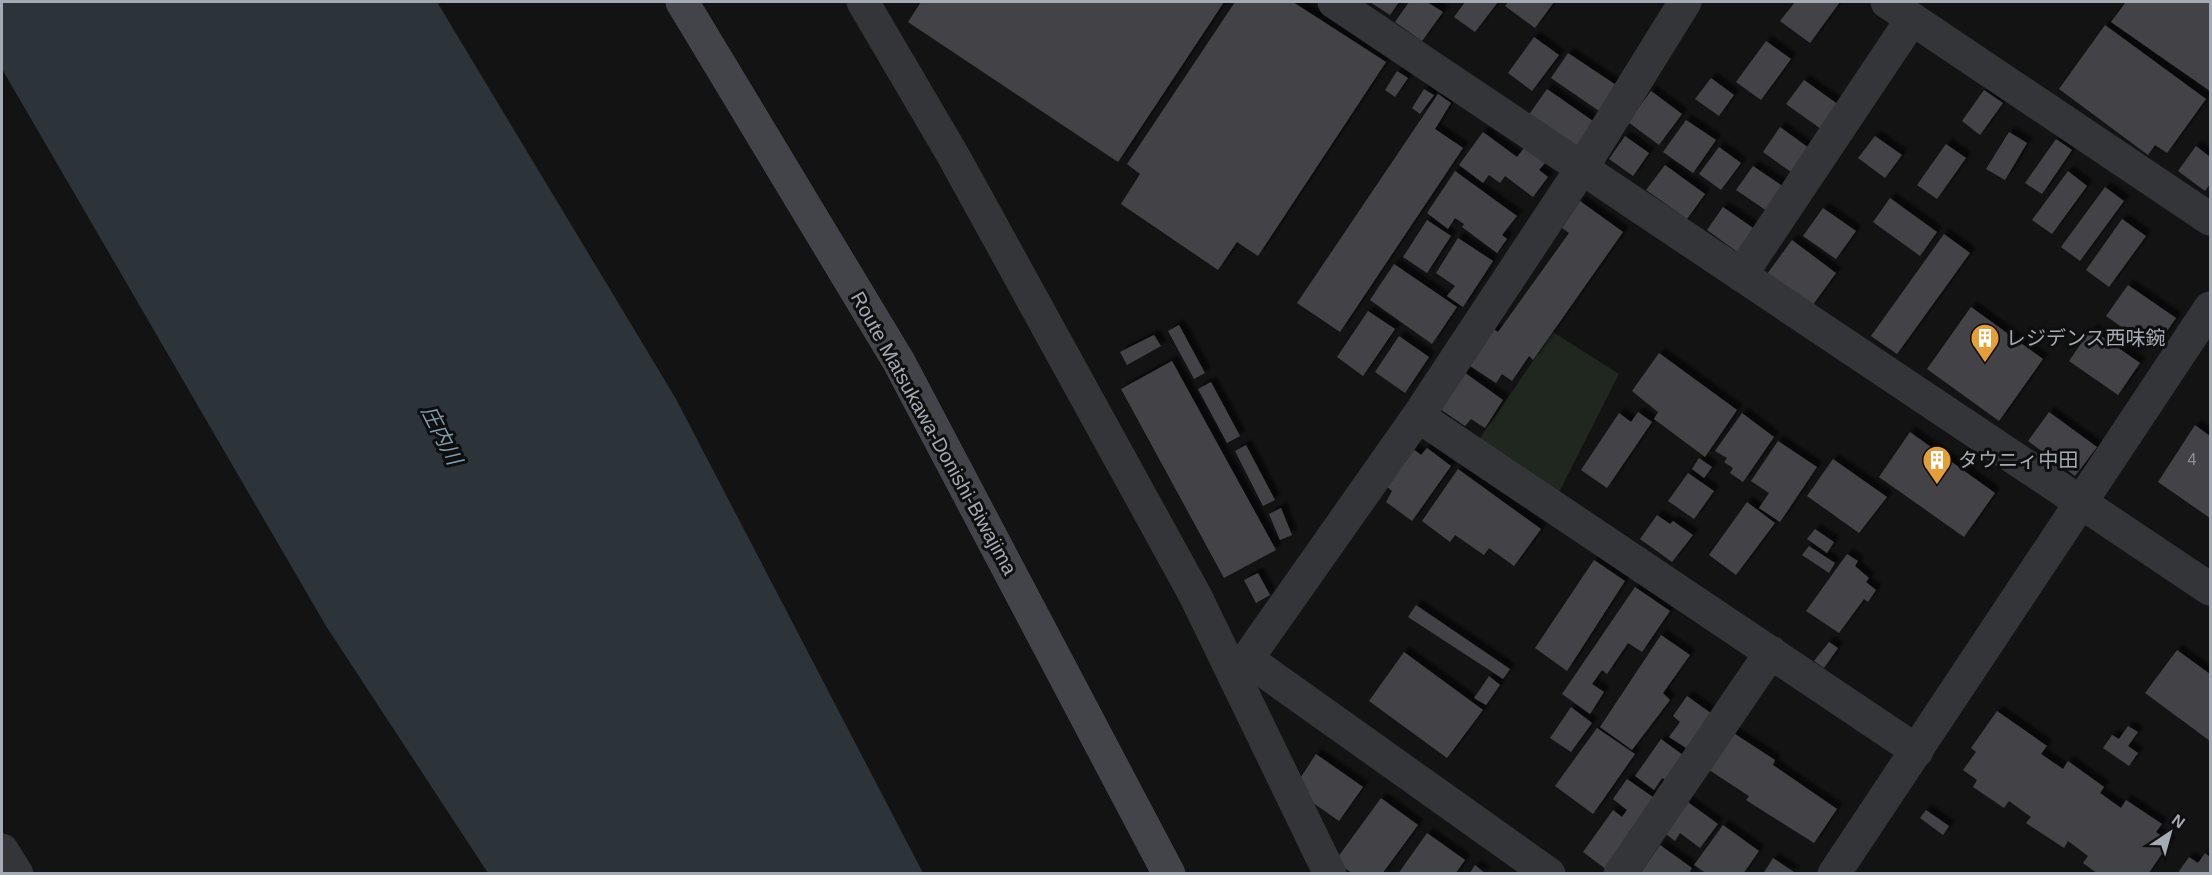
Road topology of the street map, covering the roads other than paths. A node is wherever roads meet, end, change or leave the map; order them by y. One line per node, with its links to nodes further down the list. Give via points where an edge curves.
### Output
1 (682, 2): 18 (main road, Route Matsukawa-Donishi-Biwajima, via 899,362)
2 (863, 2): 14 (street)
3 (1334, 2): 6 (street)
4 (1685, 2): 6 (street)
5 (1899, 10): 7 (street); 8 (street)
6 (1582, 168): 8 (street); 10 (street)
7 (2211, 219)
8 (1742, 275): 11 (street)
9 (2211, 308): 11 (street)
10 (1418, 416): 13 (street); 14 (street)
11 (2082, 504): 12 (street); 15 (street)
12 (2211, 590)
13 (1772, 652): 15 (street); 21 (street)
14 (1241, 668): 19 (street); 20 (street)
15 (1917, 752): 22 (street)
16 (2, 850): 17 (street)
17 (17, 873)
18 (1169, 873)
19 (1330, 873)
20 (1549, 873)
21 (1620, 873)
22 (1834, 873)

